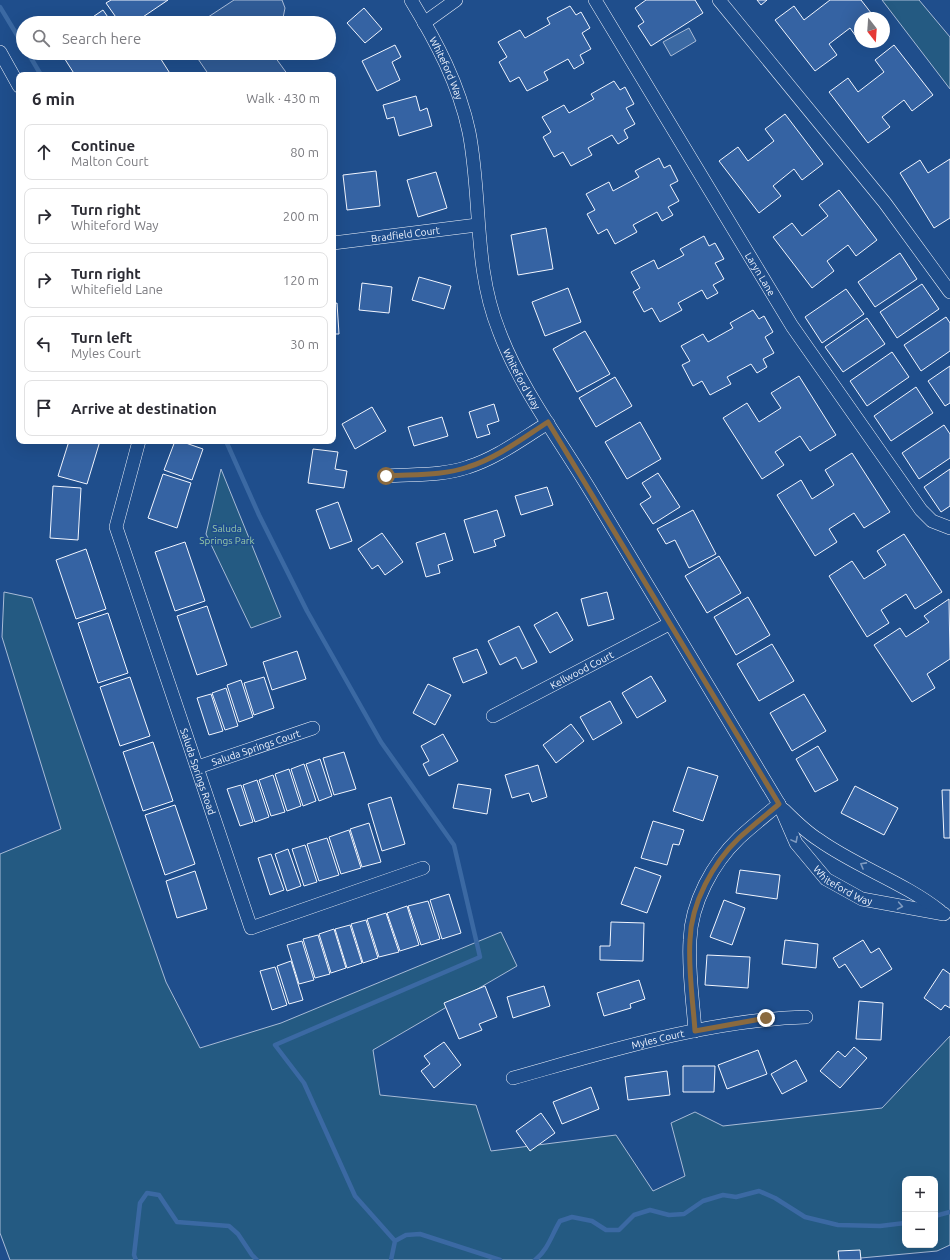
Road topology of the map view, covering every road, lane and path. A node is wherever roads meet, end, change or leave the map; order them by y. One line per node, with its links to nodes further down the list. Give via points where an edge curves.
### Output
1 (411, 0): 5 (street, Whiteford Way)
2 (456, 0): 5 (street)
3 (595, 0): 14 (street, Laryn Lane, via 792,326 921,510 932,521)
4 (719, 0): 10 (street, via 885,202)
5 (424, 23): 8 (street, Whiteford Way, via 444,59 464,114 472,154)
6 (0, 52): 7 (street)
7 (16, 81)
8 (477, 225): 9 (street, Bradfield Court); 11 (street, Whiteford Way, via 490,309 514,363)
9 (336, 243)
10 (950, 292)
11 (548, 422): 13 (street, via 485,461 468,467 453,471); 15 (street, Whiteford Way)
12 (138, 444): 18 (street, Saluda Springs Road, via 116,527)
13 (386, 476)
14 (950, 528)
15 (670, 624): 16 (street, Kellwood Court); 19 (street, Whiteford Way)
16 (493, 716)
17 (313, 728): 18 (street, Saluda Springs Court)
18 (198, 767): 20 (street, Saluda Springs Road, via 251,928)
19 (779, 804): 21 (street, Whiteford Way, one-way to 19, via 906,888 819,841); 21 (street, Whiteford Way, one-way to 21, via 796,843 826,879 862,898); 23 (street, via 730,848 711,875 698,903 690,940)
20 (423, 868)
21 (947, 915)
22 (806, 1017): 23 (street, Myles Court, via 766,1018)
23 (695, 1031): 24 (street, Myles Court, via 605,1052)
24 (513, 1078)

